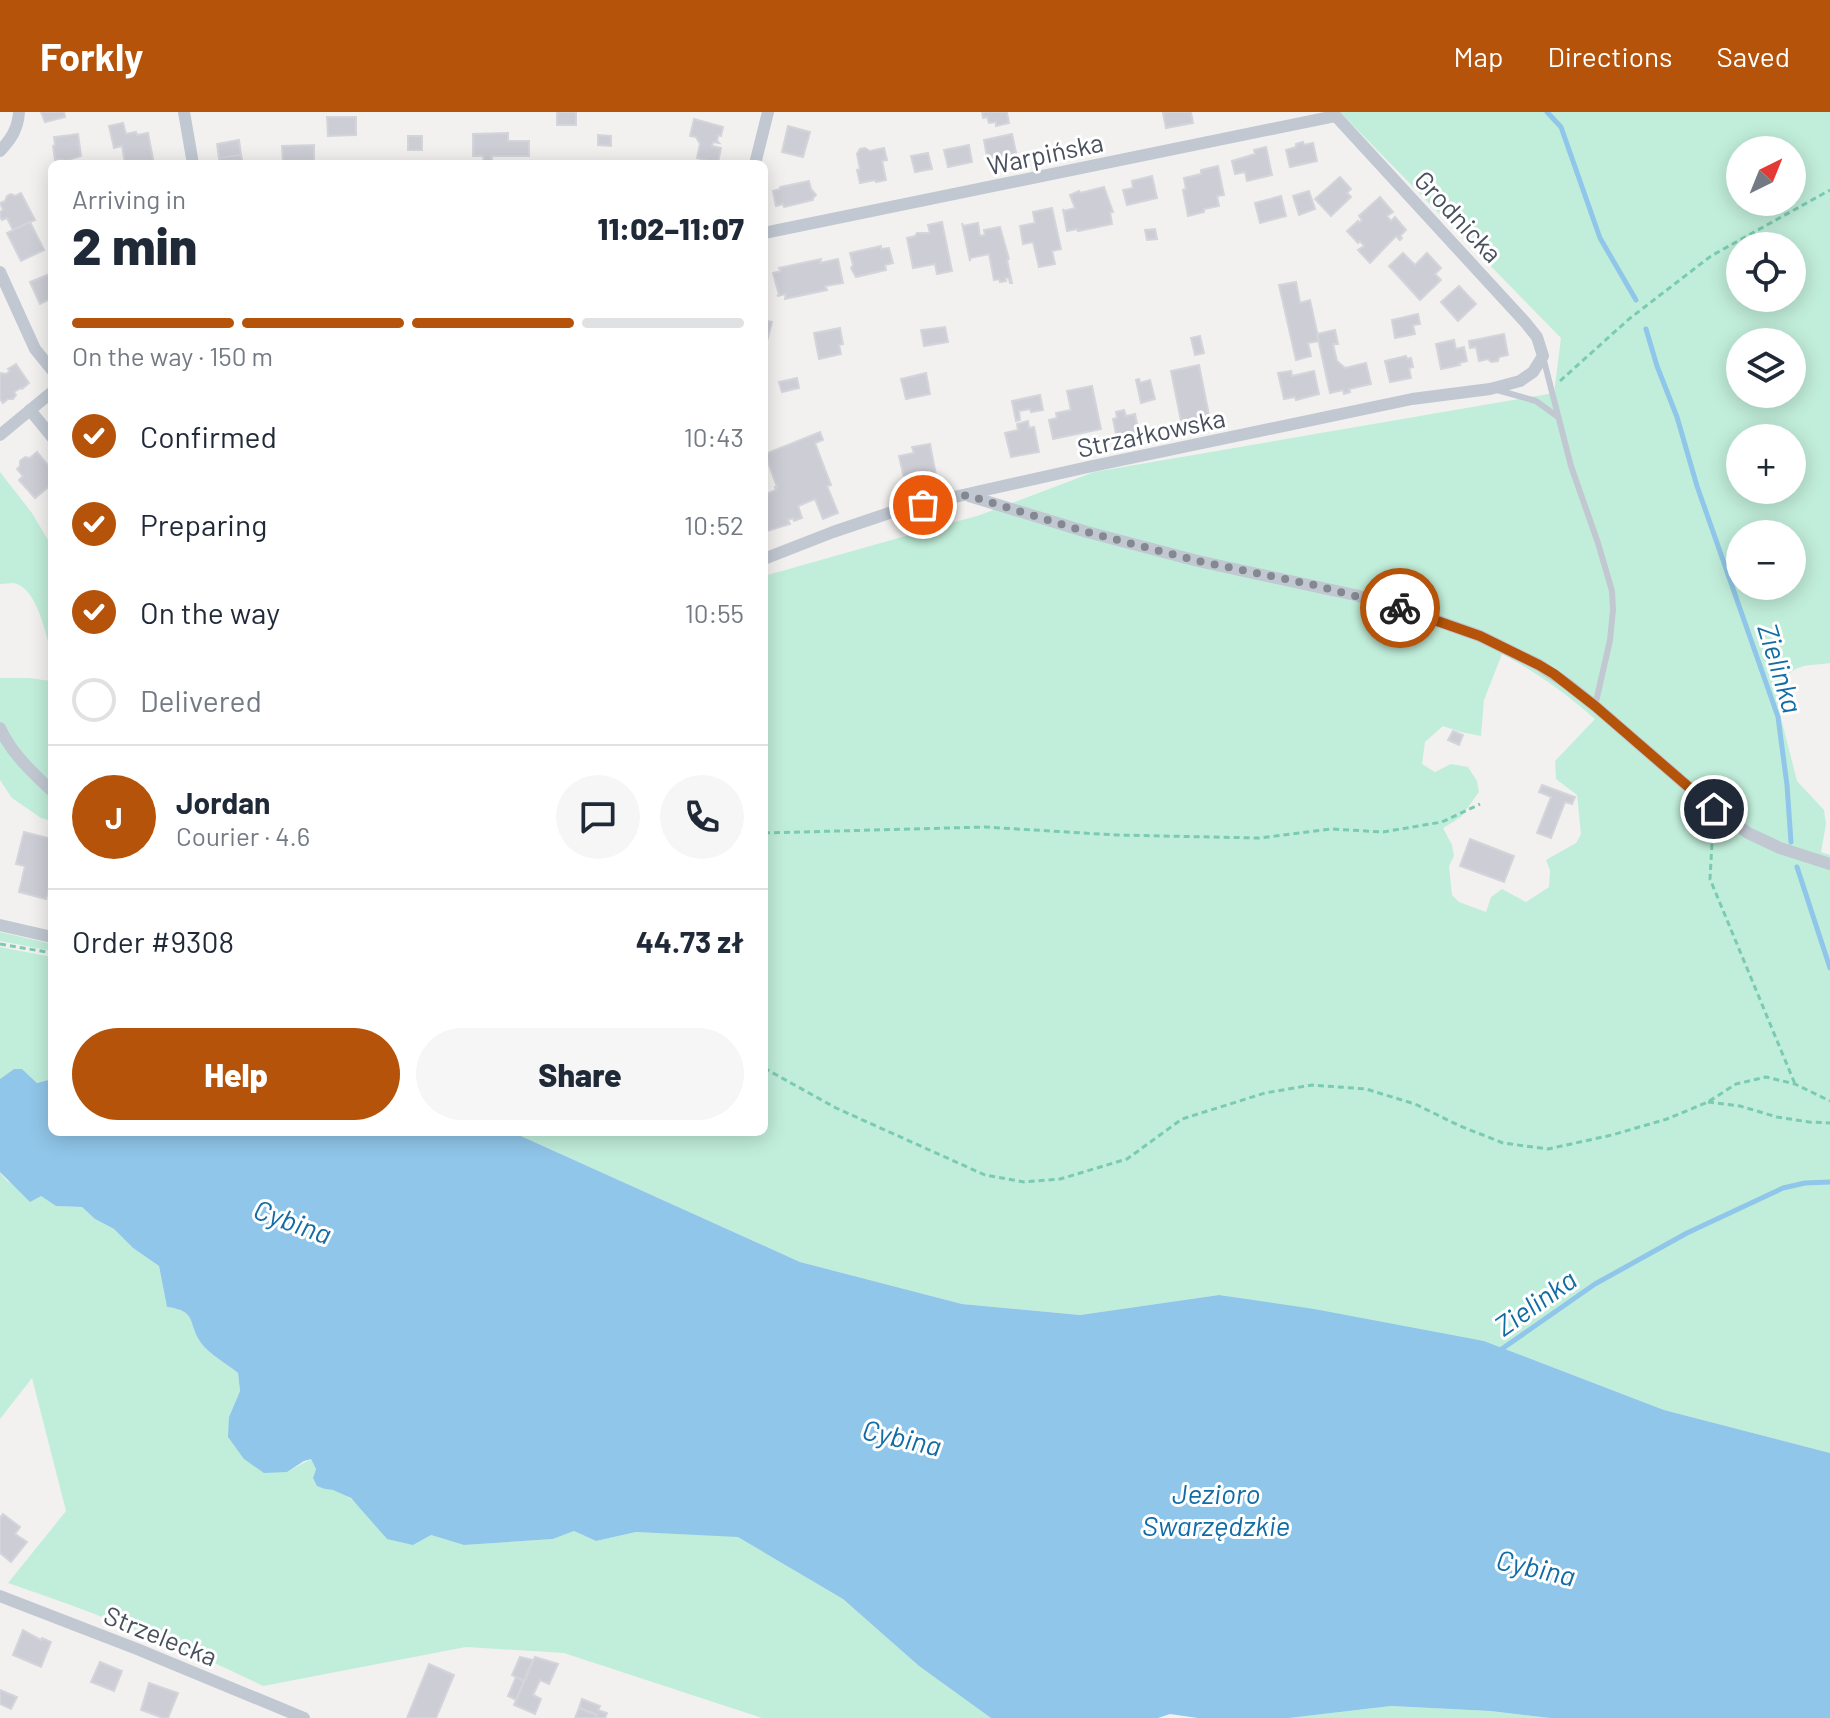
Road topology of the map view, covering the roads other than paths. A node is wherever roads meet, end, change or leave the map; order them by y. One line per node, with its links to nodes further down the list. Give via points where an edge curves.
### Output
1 (19, 112): 5 (street, via 18,125)
2 (184, 112): 6 (street)
3 (768, 112): 7 (street)
4 (1334, 114): 8 (street, Warpińska); 10 (street, Grodnicka, via 1525,322)
5 (0, 151)
6 (192, 160)
7 (756, 160)
8 (768, 232)
9 (0, 272): 11 (street, via 35,349)
10 (1543, 356): 12 (street, Strzałkowska, via 1527,377); 15 (lane)
11 (48, 365)
12 (1490, 389): 15 (lane, via 1536,401); 18 (street, Strzałkowska, via 1412,399)
13 (48, 395): 14 (street)
14 (30, 410): 16 (street); 17 (street)
15 (1558, 417): 20 (lane, via 1612,591 1610,640)
16 (48, 432)
17 (0, 435)
18 (967, 495): 19 (street, Strzałkowska, via 901,509); 20 (street, via 1087,532 1407,610 1480,636 1539,665)
19 (768, 557)
20 (1595, 706): 23 (street, via 1748,833)
21 (0, 728): 22 (street)
22 (48, 787)
23 (1830, 864)
24 (0, 925): 25 (street)
25 (48, 936)
26 (0, 1596): 27 (street, Strzelecka)
27 (304, 1718)

